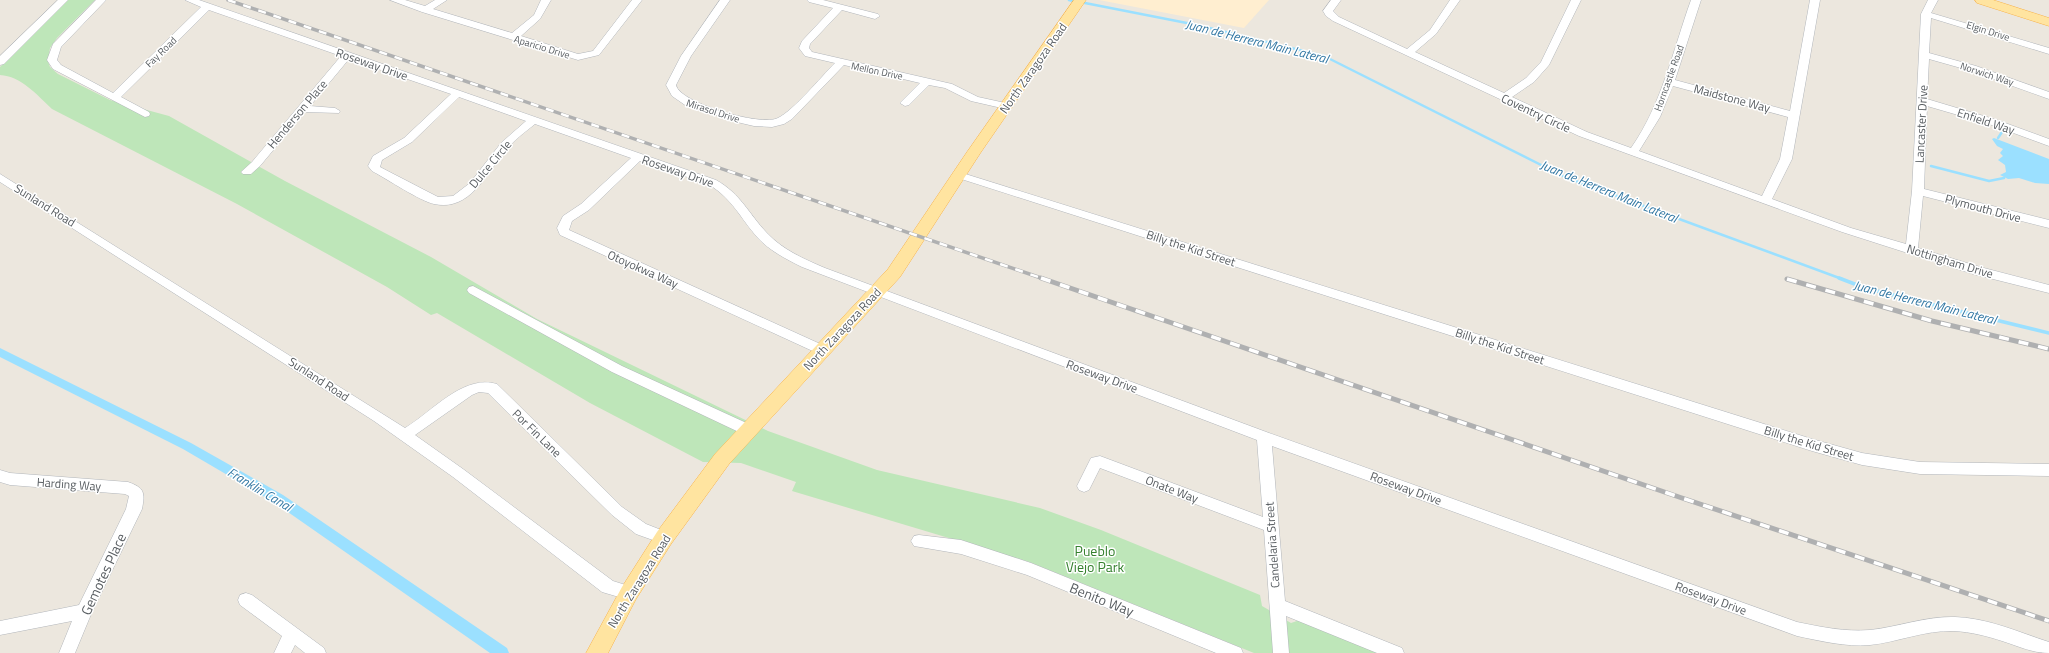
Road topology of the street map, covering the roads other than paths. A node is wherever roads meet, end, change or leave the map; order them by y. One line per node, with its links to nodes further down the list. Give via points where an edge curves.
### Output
1 (63, 0): 31 (street)
2 (101, 0): 37 (street, via 56,46 52,60 57,67)
3 (190, 0): 19 (street, Roseway Drive)
4 (395, 0): 21 (street, Aparicio Drive)
5 (442, 0): 21 (street)
6 (546, 0): 26 (street, via 532,24)
7 (637, 0): 26 (street, Aparicio Drive, via 599,50 591,55 573,56)
8 (725, 0): 32 (street, Mirasol Drive, via 671,82 672,90 684,101 751,123 778,123 788,117)
9 (812, 0): 20 (street)
10 (1080, 0): 41 (main road, North Zaragoza Road)
11 (1336, 0): 28 (street, Coventry Circle, via 1328,10 1332,16)
12 (1455, 0): 28 (street, via 1433,32)
13 (1576, 0): 38 (street, via 1545,63 1530,80)
14 (1696, 0): 34 (street, Horncastle Road)
15 (1815, 0): 45 (street)
16 (1933, 0): 22 (street, Lancaster Drive)
17 (1981, 0): 25 (main road)
18 (2003, 0): 23 (main road)
19 (208, 6): 29 (street, Roseway Drive); 37 (street, Fay Road)
20 (840, 7): 24 (street); 32 (street, Mellon Drive, via 806,40 804,48 809,54)
21 (425, 10): 26 (street, Aparicio Drive)
22 (1926, 14): 27 (street, Elgin Drive); 30 (street, Lancaster Drive)
23 (2049, 14)
24 (875, 16)
25 (2049, 22)
26 (513, 37)
27 (2049, 51)
28 (1408, 53): 38 (street, Coventry Circle)
29 (347, 55): 35 (street, Roseway Drive); 42 (street, Henderson Place)
30 (1924, 56): 36 (street, Norwich Way, via 1972,68); 39 (street, Lancaster Drive)
31 (0, 62)
32 (840, 63): 33 (street, Mellon Drive)
33 (926, 82): 40 (street); 41 (street, Mellon Drive, via 955,89 980,101)
34 (1669, 82): 45 (street, Maidstone Way); 48 (street, Horncastle Road, via 1650,126)
35 (457, 94): 46 (street, Roseway Drive); 46 (street, Dulce Circle, via 408,140 377,158 374,166 376,169 436,201 457,199 473,187 507,142)
36 (2049, 96)
37 (114, 98): 44 (street)
38 (1504, 98): 48 (street, Coventry Circle, via 1583,134)
39 (1922, 100): 47 (street, Enfield Way); 53 (street, Lancaster Drive)
40 (905, 103)
41 (1006, 106): 51 (main road, North Zaragoza Road)
42 (302, 109): 43 (street); 50 (street, Henderson Place)
43 (335, 111)
44 (145, 114)
45 (1794, 114): 54 (street, via 1786,160)
46 (533, 120): 49 (street, Roseway Drive)
47 (2049, 143)
48 (1633, 152): 54 (street, Coventry Circle)
49 (638, 157): 60 (street, Roseway Drive, via 726,189 738,201 758,230 779,250); 61 (street, Otoyokwa Way, via 585,207 567,219 564,232)
50 (247, 172)
51 (959, 175): 60 (main road, North Zaragoza Road, via 894,273); 65 (street, Billy the Kid Street, via 1862,459 1920,468)
52 (0, 177): 63 (street, Sunland Road)
53 (1918, 190): 56 (street, Plymouth Drive); 57 (street, Lancaster Drive)
54 (1765, 201): 55 (street, Coventry Circle)
55 (1804, 215): 57 (street, Nottingham Drive)
56 (2049, 224)
57 (1912, 249): 58 (street, Nottingham Drive, via 1978,271)
58 (2049, 289)
59 (473, 290): 62 (street, via 617,368)
60 (877, 292): 61 (main road, North Zaragoza Road); 64 (street, Roseway Drive)
61 (822, 350): 62 (main road, North Zaragoza Road)
62 (748, 430): 70 (main road, North Zaragoza Road, via 722,459)
63 (404, 435): 70 (street, Por Fin Lane, via 467,391 479,387 492,388 617,511 641,530); 72 (street, Sunland Road, via 458,472 608,587)
64 (1264, 437): 69 (street, Candelaria Street); 78 (street, Roseway Drive, via 1797,629 1828,636 1857,638 1953,624 1986,629)
65 (2049, 470)
66 (0, 476): 68 (street, Harding Way, via 10,479 128,488)
67 (1084, 486): 69 (street, Onate Way, via 1096,462 1100,462)
68 (137, 494): 75 (street, Gemotes Place, via 134,509)
69 (1272, 527): 74 (street, Candelaria Street)
70 (664, 538): 72 (main road, North Zaragoza Road)
71 (919, 541): 83 (street, Benito Way, via 961,547 1031,570)
72 (628, 593): 82 (main road, North Zaragoza Road)
73 (246, 600): 77 (street)
74 (1276, 605): 84 (street, Candelaria Street); 85 (street)
75 (84, 612): 76 (street); 79 (street, Gemotes Place)
76 (0, 628)
77 (292, 634): 80 (street); 81 (street)
78 (2049, 650)
79 (67, 653)
80 (282, 653)
81 (318, 653)
82 (598, 653)
83 (1235, 653)
84 (1281, 653)
85 (1396, 653)

